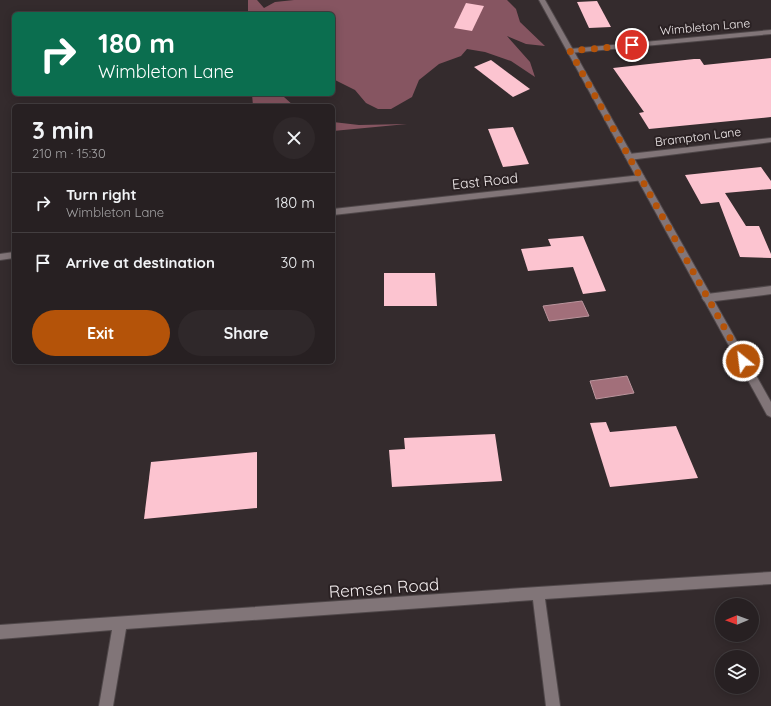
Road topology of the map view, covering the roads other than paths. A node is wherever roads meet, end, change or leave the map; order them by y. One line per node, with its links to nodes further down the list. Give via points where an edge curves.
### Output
1 (542, 0): 3 (street)
2 (771, 32): 3 (street, Wimbleton Lane)
3 (570, 51): 5 (street)
4 (771, 140): 5 (street, Brampton Lane)
5 (629, 157): 6 (street)
6 (641, 178): 7 (street, East Road); 11 (street)
7 (335, 212)
8 (12, 255): 9 (street)
9 (0, 257)
10 (771, 290): 11 (street)
11 (707, 298): 12 (street)
12 (771, 412)
13 (771, 578): 14 (street, Remsen Road)
14 (538, 593): 15 (street, Remsen Road); 18 (street)
15 (120, 624): 16 (street, Remsen Road); 17 (street)
16 (0, 632)
17 (106, 706)
18 (553, 706)

